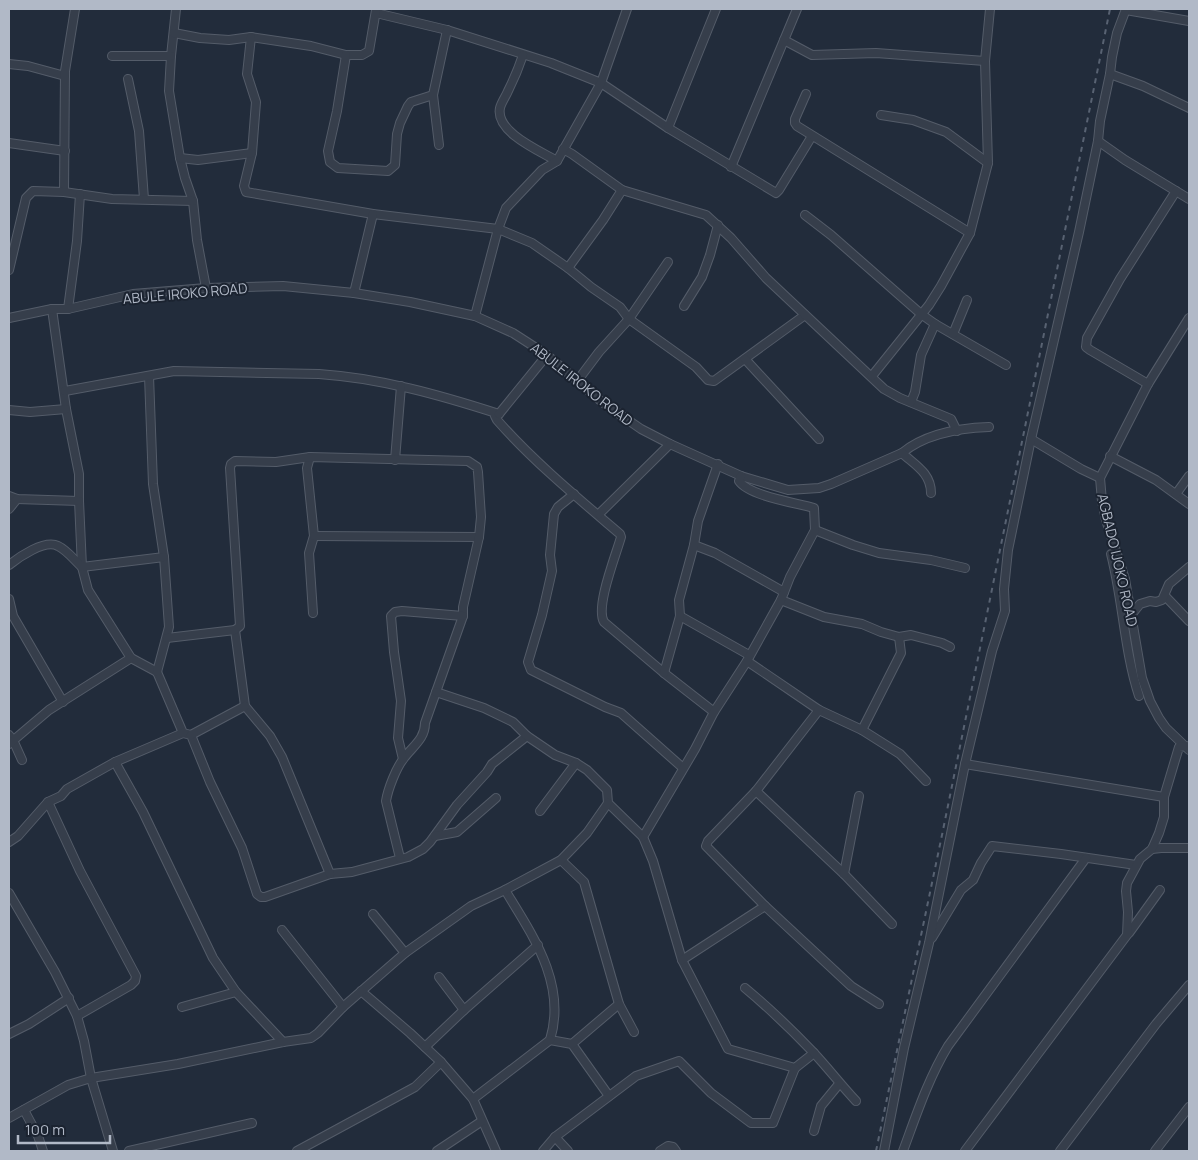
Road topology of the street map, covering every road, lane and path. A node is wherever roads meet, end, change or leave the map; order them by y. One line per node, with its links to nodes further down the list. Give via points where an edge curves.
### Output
1 (75, 9): 21 (street)
2 (176, 9): 11 (street)
3 (627, 9): 23 (street)
4 (716, 9): 28 (street)
5 (797, 9): 13 (street)
6 (990, 9): 18 (street)
7 (1126, 9): 9 (street); 20 (street, via 1117,33)
8 (376, 11): 10 (street); 14 (street, via 369,50 362,55)
9 (1189, 21)
10 (447, 30): 15 (street); 25 (street)
11 (174, 33): 12 (street, via 229,40); 17 (street)
12 (251, 37): 14 (street); 35 (street, via 247,74 256,102)
13 (784, 40): 18 (street, via 812,55 876,53); 39 (street)
14 (346, 54): 25 (street, via 328,151 330,162 338,168 392,169 397,134 408,106)
15 (523, 55): 23 (street); 37 (street, via 500,108 500,116 511,134)
16 (112, 56): 17 (street)
17 (171, 56): 36 (street, via 169,91)
18 (985, 61): 38 (street)
19 (9, 64): 21 (street)
20 (1110, 74): 26 (street); 30 (street)
21 (65, 76): 34 (street)
22 (128, 80): 44 (street, via 139,131)
23 (601, 83): 28 (street); 33 (street)
24 (806, 94): 29 (street, via 795,123)
25 (433, 95): 32 (street)
26 (1189, 108)
27 (882, 115): 38 (street, via 913,120 946,132)
28 (668, 128): 39 (street)
29 (812, 136): 39 (street, via 776,192); 51 (street)
30 (1098, 141): 41 (street); 85 (street)
31 (9, 143): 34 (street)
32 (440, 145)
33 (563, 149): 37 (street); 40 (street)
34 (65, 151): 42 (street)
35 (252, 153): 36 (street, via 198,160); 47 (street, via 244,186 246,192)
36 (180, 158): 46 (street)
37 (557, 161): 50 (street, via 542,170 514,198 506,208)
38 (988, 163): 51 (street)
39 (731, 167)
40 (622, 190): 49 (street, via 706,215); 53 (street)
41 (1176, 191): 45 (street); 75 (street, via 1087,338 1086,347)
42 (64, 192): 43 (street); 54 (street, via 33,191 26,198)
43 (80, 194): 44 (street); 60 (street)
44 (144, 199): 46 (street)
45 (1189, 199)
46 (193, 202): 55 (street)
47 (373, 214): 50 (street); 56 (street)
48 (805, 216): 61 (street)
49 (718, 225): 58 (street, via 702,276); 62 (street)
50 (498, 229): 53 (street, via 532,243); 63 (street)
51 (970, 233): 61 (street, via 941,286)
52 (668, 262): 66 (street)
53 (568, 268): 66 (street, via 620,307)
54 (9, 270)
55 (206, 288): 56 (street, ABULE IROKO ROAD, via 282,286); 60 (street, ABULE IROKO ROAD, via 133,294)
56 (354, 293): 63 (street, ABULE IROKO ROAD)
57 (967, 300): 68 (street)
58 (684, 306)
59 (52, 309): 60 (street, ABULE IROKO ROAD); 64 (street, ABULE IROKO ROAD); 77 (street)
60 (68, 309)
61 (921, 314): 67 (street); 73 (street)
62 (805, 315): 70 (street); 73 (street)
63 (475, 316): 69 (street, ABULE IROKO ROAD, via 512,333)
64 (9, 318)
65 (1189, 318): 75 (street, AGBADO IJOKO ROAD)
66 (630, 319): 70 (street, via 682,356 708,380 718,380); 74 (street)
67 (935, 324): 68 (street); 78 (street, via 921,355 915,392)
68 (953, 334): 71 (street)
69 (547, 355): 74 (street, ABULE IROKO ROAD); 81 (street)
70 (745, 359): 84 (street)
71 (1006, 365)
72 (149, 376): 76 (street, via 174,371 319,374); 77 (street); 109 (street, via 153,484)
73 (872, 376): 78 (street, via 884,388)
74 (578, 380): 86 (street, ABULE IROKO ROAD, via 632,423)
75 (1148, 384): 88 (street, AGBADO IJOKO ROAD)
76 (401, 386): 81 (street); 90 (street)
77 (65, 391): 79 (street)
78 (910, 402): 83 (street, via 951,419)
79 (66, 409): 80 (street); 100 (street, via 79,474)
80 (9, 410)
81 (499, 414): 96 (street, via 495,416 502,426)
82 (990, 427): 83 (street, ABULE IROKO ROAD)
83 (957, 431): 87 (street, ABULE IROKO ROAD, via 938,434)
84 (819, 439)
85 (1031, 439): 94 (street); 146 (street, via 1008,550 1004,589 1006,611 992,651)
86 (670, 444): 91 (street, ABULE IROKO ROAD); 103 (street)
87 (902, 453): 92 (street, ABULE IROKO ROAD, via 819,488 788,490); 95 (street, via 928,476)
88 (1110, 456): 94 (street, AGBADO IJOKO ROAD); 97 (street)
89 (310, 458): 90 (street); 105 (street, via 307,468); 123 (street, via 231,464 240,622)
90 (396, 460): 106 (street, via 468,461 477,467 481,517)
91 (718, 464): 92 (street, ABULE IROKO ROAD); 107 (street, via 698,521)
92 (741, 476): 104 (street, via 739,482 742,486 814,508)
93 (1189, 476): 97 (street)
94 (1100, 478): 119 (street, AGBADO IJOKO ROAD, via 1106,520 1126,579)
95 (932, 493)
96 (574, 494): 103 (street); 147 (street, via 554,514 550,555 552,571 529,667 622,713)
97 (1176, 494): 101 (street)
98 (9, 496): 99 (street)
99 (17, 499): 100 (street); 102 (street)
100 (79, 501): 111 (street)
101 (1189, 504)
102 (9, 509)
103 (599, 514): 130 (street, via 621,537 605,586 601,617)
104 (815, 530): 113 (street, via 879,553); 114 (street)
105 (314, 536): 106 (street); 118 (street, via 309,553)
106 (479, 537): 120 (street)
107 (694, 545): 114 (street, via 715,553); 121 (street, via 678,600)
108 (1111, 554): 132 (street)
109 (164, 557): 111 (street); 125 (street)
110 (9, 565): 111 (street, via 42,545 50,544 58,546)
111 (82, 567): 127 (street, via 88,590)
112 (1189, 567): 115 (street, via 1170,584)
113 (964, 568)
114 (784, 592): 117 (street)
115 (1165, 596): 119 (street, via 1156,602 1140,604); 122 (street)
116 (9, 599): 133 (street, via 13,616)
117 (780, 600): 124 (street, via 824,617 862,624); 128 (street)
118 (313, 614)
119 (1132, 614): 141 (street, AGBADO IJOKO ROAD, via 1142,678 1150,702 1166,728)
120 (463, 616): 131 (street); 142 (street, via 402,611 391,616 401,701 398,738)
121 (680, 616): 128 (street); 130 (street)
122 (1189, 621)
123 (235, 630): 125 (street); 134 (street)
124 (899, 637): 126 (street, via 912,635); 137 (street, via 901,653)
125 (167, 638): 129 (street)
126 (950, 647)
127 (131, 658): 129 (street); 133 (street)
128 (748, 658): 135 (street); 136 (street)
129 (157, 672): 138 (street)
130 (664, 673): 136 (street)
131 (436, 692): 139 (street, via 514,722); 142 (street, via 425,730 417,745)
132 (1139, 696)
133 (63, 702): 140 (street)
134 (245, 706): 138 (street); 165 (street, via 270,736 282,757)
135 (819, 710): 137 (street); 149 (street)
136 (714, 712): 147 (street)
137 (862, 730): 148 (street, via 900,754)
138 (187, 734): 144 (street); 165 (street, via 242,848 257,894 265,897)
139 (527, 736): 145 (street, via 555,755); 156 (street, via 492,764)
140 (10, 739): 143 (street)
141 (1188, 748): 151 (street, via 1179,747)
142 (403, 759): 161 (street, via 386,801)
143 (22, 760)
144 (115, 762): 153 (street); 183 (street, via 143,812 213,958)
145 (576, 763): 154 (street, via 607,790); 155 (street)
146 (966, 764): 151 (street); 175 (street)
147 (683, 768): 157 (street)
148 (926, 781)
149 (756, 791): 166 (street); 170 (street, via 706,846)
150 (859, 796): 166 (street)
151 (1164, 797): 160 (street, via 1164,817)
152 (496, 798): 156 (street, via 457,832)
153 (48, 802): 158 (street); 190 (street, via 80,871 136,976 131,985)
154 (608, 803): 157 (street); 163 (street, via 587,833)
155 (540, 811)
156 (435, 836): 161 (street, via 423,849)
157 (644, 837): 178 (street)
158 (9, 842)
159 (1189, 848): 160 (street)
160 (1152, 849): 164 (street)
161 (400, 858): 165 (street, via 352,872)
162 (1086, 858): 164 (street); 175 (street, via 992,846 973,880 961,890); 223 (street, via 948,1046)
163 (561, 860): 167 (street); 185 (street, via 584,882)
164 (1136, 865): 174 (street, via 1127,883)
165 (330, 874)
166 (844, 874): 172 (street)
167 (505, 890): 176 (street); 177 (street, via 471,906)
168 (1160, 890): 174 (street)
169 (9, 893): 184 (street)
170 (765, 906): 178 (street); 186 (street, via 851,986)
171 (374, 914): 177 (street)
172 (892, 924)
173 (282, 930): 188 (street)
174 (1127, 935): 224 (street)
175 (929, 943): 222 (street)
176 (538, 945): 189 (street); 193 (street, via 554,992 555,1023)
177 (405, 953): 182 (street)
178 (682, 960): 199 (street, via 728,1049)
179 (439, 977): 189 (street)
180 (1189, 985): 225 (street)
181 (745, 988): 197 (street, via 779,1017)
182 (361, 991): 188 (street); 196 (street)
183 (236, 992): 187 (street); 194 (street)
184 (68, 998): 190 (street); 192 (street)
185 (619, 1004): 191 (street); 195 (street)
186 (879, 1004)
187 (182, 1007)
188 (344, 1007): 194 (street, via 311,1038)
189 (464, 1010): 196 (street)
190 (77, 1016): 200 (street)
191 (634, 1032)
192 (9, 1034)
193 (550, 1040): 195 (street); 203 (street)
194 (283, 1042): 200 (street)
195 (572, 1044): 202 (street)
196 (425, 1047): 198 (street)
197 (814, 1054): 199 (street); 201 (street)
198 (441, 1062): 203 (street); 215 (street, via 415,1087)
199 (795, 1068): 202 (street, via 773,1123 751,1123 711,1093 678,1061 636,1076)
200 (91, 1078): 206 (street, via 68,1085); 213 (street)
201 (839, 1084): 204 (street); 210 (street, via 822,1106)
202 (609, 1096): 211 (street)
203 (473, 1099): 208 (street)
204 (856, 1101)
205 (1189, 1107): 226 (street)
206 (24, 1110): 207 (street); 212 (street)
207 (9, 1118)
208 (482, 1121): 216 (street); 217 (street)
209 (252, 1123): 214 (street)
210 (814, 1132)
211 (555, 1137): 218 (street); 219 (street)
212 (43, 1151)
213 (113, 1151)
214 (130, 1151)
215 (297, 1151)
216 (437, 1151)
217 (496, 1151)
218 (543, 1151)
219 (568, 1151)
220 (660, 1151): 221 (street, via 668,1146)
221 (676, 1151)
222 (884, 1151)
223 (903, 1151)
224 (964, 1151)
225 (1060, 1151)
226 (1156, 1151)

